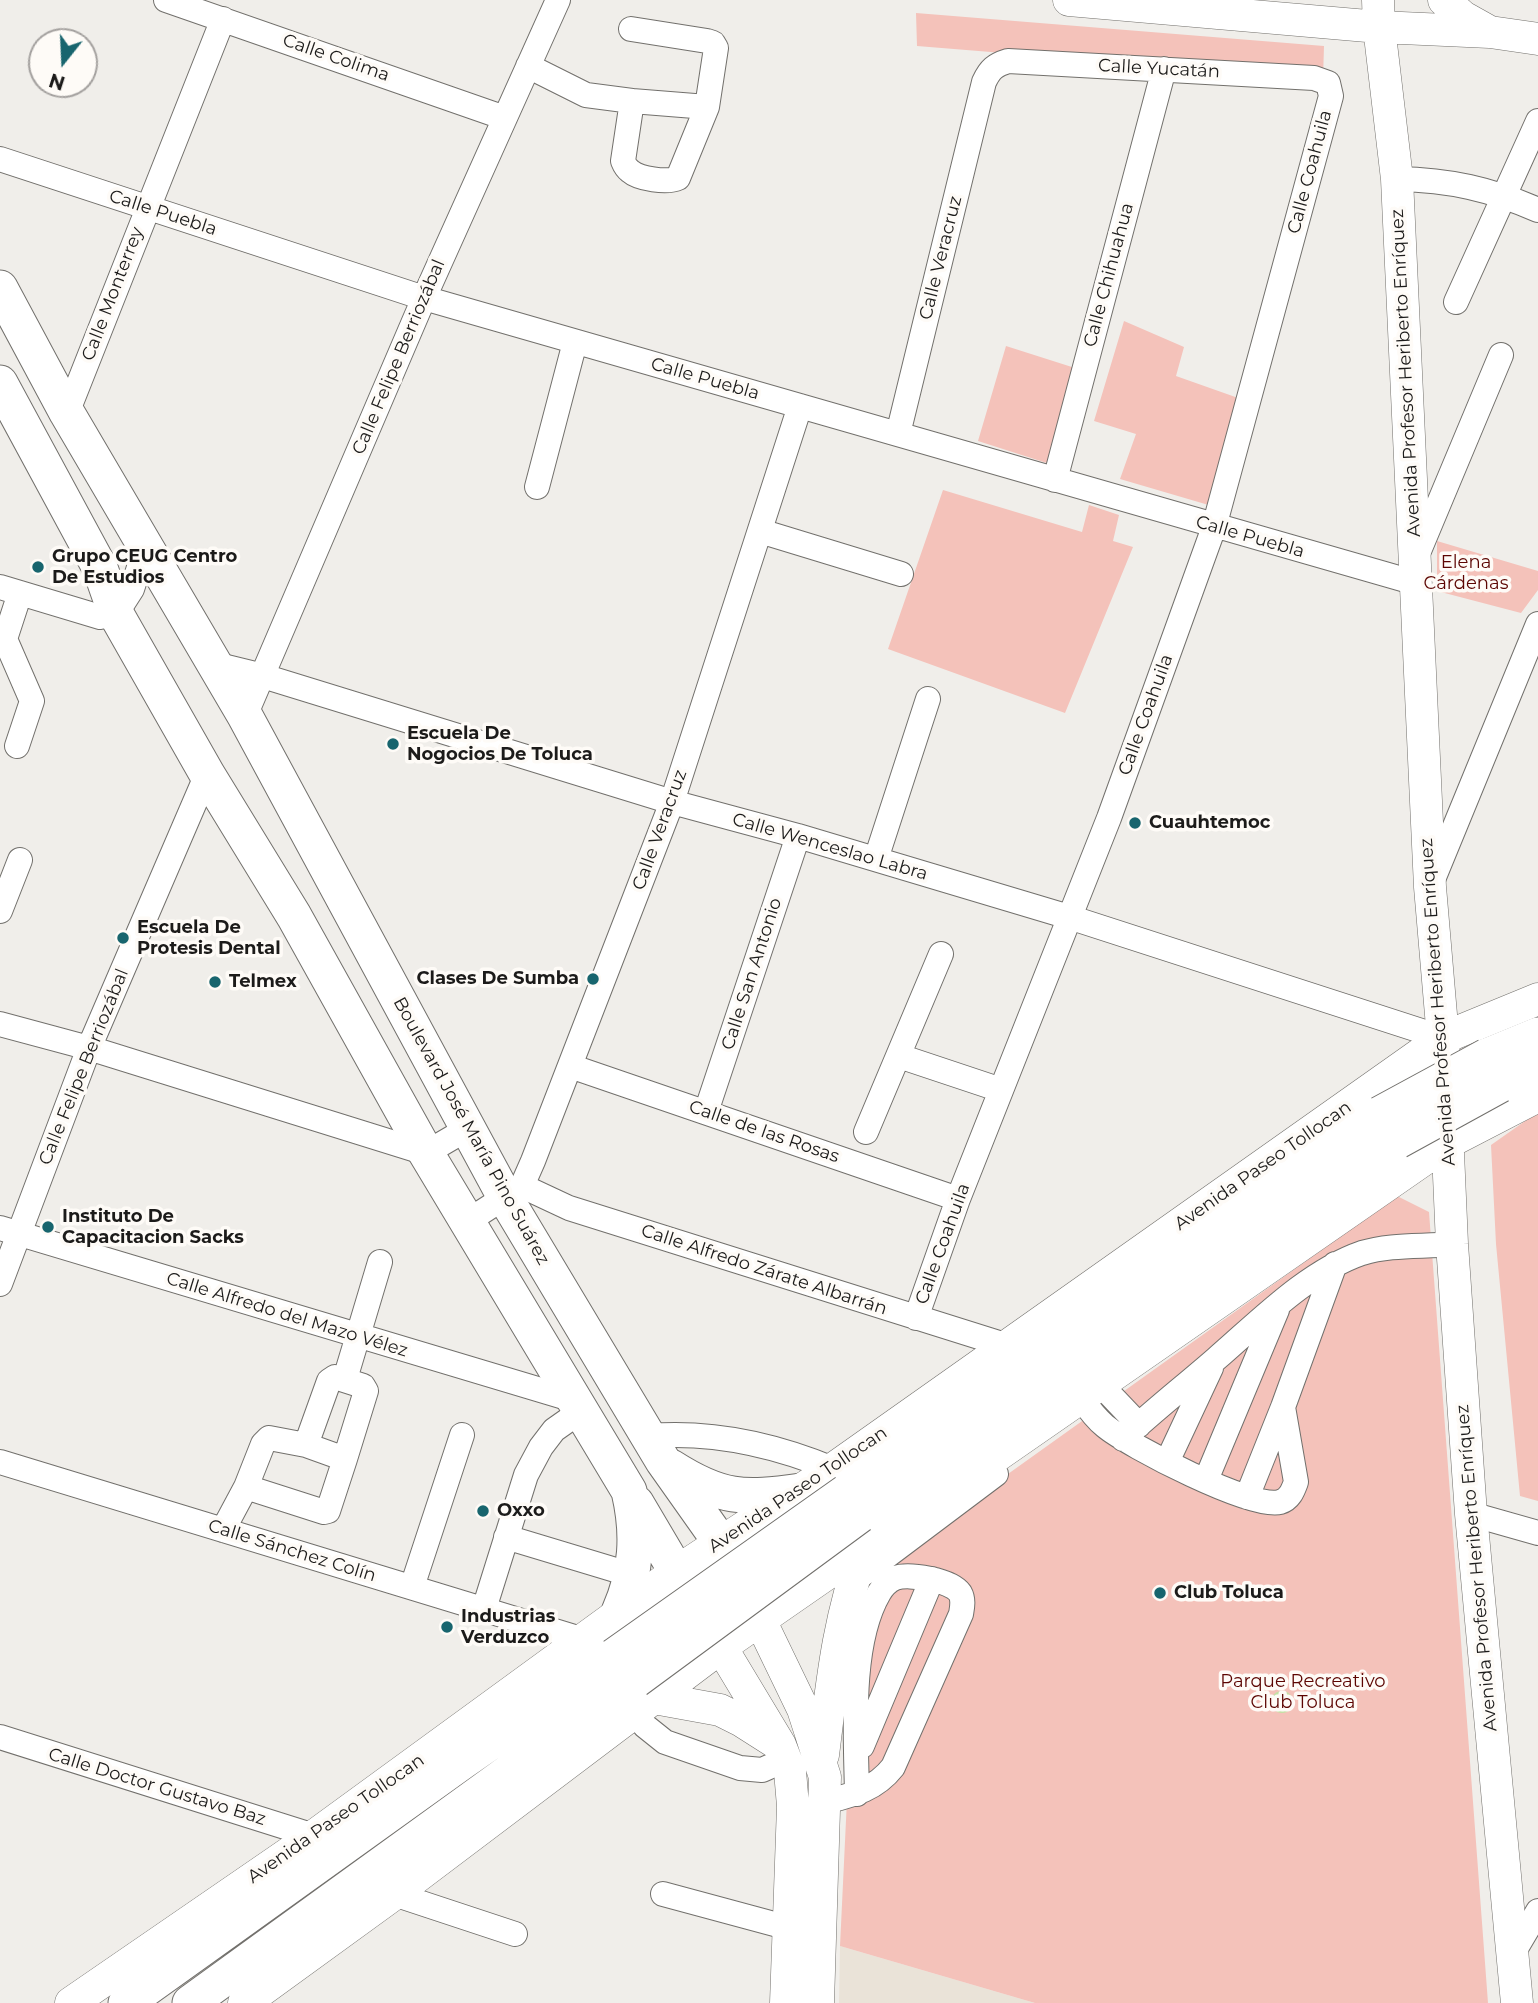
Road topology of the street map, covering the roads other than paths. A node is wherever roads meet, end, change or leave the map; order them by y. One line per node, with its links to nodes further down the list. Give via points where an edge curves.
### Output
1 (166, 0): 8 (street, Calle Colima)
2 (558, 0): 12 (street, Calle Felipe Berriozábal)
3 (1069, 0): 7 (main road)
4 (1325, 0): 7 (main road)
5 (1444, 0): 10 (main road)
6 (1378, 13): 7 (main road); 10 (main road); 21 (main road, Avenida Profesor Heriberto Enríquez)
7 (1293, 18)
8 (223, 19): 18 (street, Calle Colima); 23 (street, Calle Monterrey)
9 (631, 29): 17 (street, via 713,43)
10 (1490, 32): 11 (main road)
11 (1538, 39)
12 (528, 66): 16 (street, via 586,95); 18 (street, Calle Felipe Berriozábal)
13 (1164, 69): 14 (street, Calle Yucatán, via 1008,61 997,64); 15 (street, Calle Yucatán, via 1314,78 1328,83); 34 (street, Calle Chihuahua)
14 (984, 82): 33 (street, Calle Veracruz)
15 (1331, 96): 36 (street, Calle Coahuila)
16 (632, 101): 17 (street); 17 (street, via 623,161 626,169 671,181 682,171)
17 (707, 107)
18 (505, 118): 26 (street, Calle Felipe Berriozábal)
19 (1538, 121): 22 (street)
20 (0, 159): 23 (street, Calle Puebla)
21 (1397, 179): 22 (street, via 1433,180); 39 (main road, Avenida Profesor Heriberto Enríquez)
22 (1505, 196): 24 (street); 27 (street)
23 (147, 208): 26 (street, Calle Puebla); 32 (street, Calle Monterrey)
24 (1538, 210)
25 (0, 288): 32 (highway, Boulevard José María Pino Suárez)
26 (424, 298): 28 (street, Calle Puebla); 45 (street, Calle Felipe Berriozábal)
27 (1456, 302)
28 (575, 342): 31 (street, Calle Puebla); 35 (street)
29 (1502, 355): 39 (street)
30 (0, 383): 42 (highway, via 100,568)
31 (800, 406): 33 (street, Calle Puebla); 37 (street, Calle Veracruz)
32 (67, 413): 38 (highway, Boulevard José María Pino Suárez)
33 (898, 434): 34 (street, Calle Puebla)
34 (1055, 481): 36 (street, Calle Puebla)
35 (537, 487)
36 (1214, 527): 39 (street, Calle Puebla); 56 (street, Calle Coahuila)
37 (760, 531): 40 (street); 50 (street, Calle Veracruz)
38 (146, 546): 42 (street, via 132,589); 44 (highway, Boulevard José María Pino Suárez)
39 (1415, 572): 54 (main road, Avenida Profesor Heriberto Enríquez)
40 (901, 574)
41 (10, 590): 42 (street, via 100,617); 48 (street, via 5,639 32,701)
42 (116, 614): 49 (highway)
43 (1538, 624): 54 (street)
44 (214, 664): 45 (street, Calle Wenceslao Labra); 47 (highway, Boulevard José María Pino Suárez)
45 (263, 676): 47 (street, Calle Felipe Berriozábal); 50 (street, Calle Wenceslao Labra)
46 (928, 699): 52 (street)
47 (245, 716): 70 (highway, Boulevard José María Pino Suárez)
48 (17, 746)
49 (207, 775): 62 (street, Calle Felipe Berriozábal); 73 (highway, via 293,916)
50 (672, 802): 51 (street, Calle Wenceslao Labra); 64 (street, Calle Veracruz)
51 (798, 836): 52 (street, Calle Wenceslao Labra); 69 (street, Calle San Antonio)
52 (876, 859): 56 (street, Calle Wenceslao Labra)
53 (20, 860): 55 (street)
54 (1430, 887): 61 (main road, Avenida Profesor Heriberto Enríquez)
55 (0, 911)
56 (1069, 917): 61 (street, Calle Wenceslao Labra); 67 (street, Calle Coahuila)
57 (941, 954): 63 (street)
58 (1538, 999): 61 (main road, Avenida Paseo Tollocan)
59 (0, 1024): 62 (street)
60 (1538, 1035): 66 (highway, Avenida Paseo Tollocan)
61 (1443, 1038): 72 (main road, Avenida Profesor Heriberto Enríquez); 85 (main road, Avenida Paseo Tollocan)
62 (89, 1048): 73 (street); 77 (street, Calle Felipe Berriozábal)
63 (899, 1056): 67 (street); 71 (street)
64 (570, 1066): 69 (street, Calle de las Rosas); 74 (street, Calle Veracruz)
65 (1538, 1070): 66 (highway, Avenida Paseo Tollocan)
66 (1494, 1071): 101 (highway, Avenida Paseo Tollocan, bridge, via 1389,1128)
67 (1001, 1090): 75 (street, Calle Coahuila)
68 (1538, 1096): 72 (main road, Avenida Paseo Tollocan)
69 (706, 1112): 75 (street, Calle de las Rosas)
70 (467, 1129): 73 (street); 74 (highway, Boulevard José María Pino Suárez)
71 (866, 1132)
72 (1449, 1142): 78 (main road, Avenida Profesor Heriberto Enríquez); 88 (main road, Avenida Paseo Tollocan)
73 (426, 1153): 76 (highway)
74 (514, 1193): 76 (street); 83 (street, Calle Alfredo Zárate Albarrán); 94 (highway, Boulevard José María Pino Suárez)
75 (958, 1199): 83 (street, Calle Coahuila)
76 (468, 1221): 89 (highway)
77 (10, 1232): 81 (street, Calle Felipe Berriozábal); 84 (street, Calle Alfredo del Mazo Vélez)
78 (1452, 1244): 80 (street, via 1393,1247); 104 (main road, Avenida Profesor Heriberto Enríquez)
79 (380, 1262): 84 (street)
80 (1335, 1265): 82 (street); 90 (street)
81 (0, 1284)
82 (1280, 1303): 86 (street); 98 (street)
83 (916, 1318): 85 (street, Calle Alfredo Zárate Albarrán)
84 (358, 1336): 87 (street); 89 (street, Calle Alfredo del Mazo Vélez)
85 (1008, 1346): 101 (main road, Avenida Paseo Tollocan)
86 (1215, 1360): 91 (street); 97 (street)
87 (345, 1379): 93 (street, via 331,1378); 95 (street, via 366,1391)
88 (1089, 1396): 91 (street); 111 (street); 111 (main road, Avenida Paseo Tollocan, via 864,1549)
89 (578, 1406): 100 (highway); 107 (street, via 541,1447 526,1475)
90 (1283, 1407): 102 (street); 102 (street, via 1296,1482 1284,1501 1271,1504)
91 (1131, 1432): 97 (street)
92 (462, 1435): 113 (street)
93 (306, 1445): 95 (street); 99 (street, via 269,1438)
94 (656, 1448): 101 (street, via 681,1433 720,1437 808,1458); 103 (highway, via 699,1484 731,1495); 108 (highway, Boulevard José María Pino Suárez)
95 (345, 1459): 99 (street, via 328,1511)
96 (0, 1462): 105 (street, Calle Sánchez Colín)
97 (1167, 1462): 98 (street)
98 (1206, 1480): 102 (street)
99 (246, 1487): 105 (street)
100 (629, 1491): 109 (highway); 110 (highway, via 636,1534)
101 (846, 1492): 103 (main road, Avenida Paseo Tollocan); 119 (highway, Avenida Paseo Tollocan, bridge)
102 (1247, 1497)
103 (789, 1499): 108 (main road, Avenida Paseo Tollocan); 111 (main road, via 771,1528 781,1553 804,1569)
104 (1471, 1514): 106 (street); 131 (main road, Avenida Profesor Heriberto Enríquez)
105 (223, 1530): 113 (street, Calle Sánchez Colín)
106 (1538, 1533)
107 (506, 1537): 110 (street); 114 (street)
108 (721, 1544): 109 (main road, Avenida Paseo Tollocan); 116 (highway, Boulevard José María Pino Suárez)
109 (676, 1572): 115 (main road, Avenida Paseo Tollocan); 118 (highway)
110 (632, 1575): 115 (highway)
111 (842, 1576): 116 (main road, Avenida Paseo Tollocan); 123 (main road)
112 (932, 1579): 122 (street); 122 (street, via 893,1579 873,1606 857,1677); 124 (street, via 960,1594 961,1615 893,1767 874,1787)
113 (412, 1587): 114 (street, Calle Sánchez Colín)
114 (484, 1609): 117 (street, Calle Sánchez Colín)
115 (613, 1616): 117 (main road, Avenida Paseo Tollocan); 119 (main road, via 639,1629 660,1654 659,1675)
116 (760, 1620): 118 (main road, Avenida Paseo Tollocan); 123 (main road, Boulevard José María Pino Suárez, via 803,1709)
117 (583, 1640): 125 (main road, Avenida Paseo Tollocan)
118 (721, 1647): 119 (main road, Avenida Paseo Tollocan); 121 (main road)
119 (636, 1691): 121 (main road, via 720,1710); 121 (street, via 645,1726 665,1742 740,1768 762,1770); 126 (main road, Avenida Paseo Tollocan); 133 (highway, Avenida Paseo Tollocan, via 461,1762); 134 (highway, Avenida Paseo Tollocan)
120 (0, 1737): 125 (street, Calle Doctor Gustavo Baz)
121 (784, 1752): 129 (main road, via 793,1806)
122 (856, 1760): 123 (street); 124 (street)
123 (824, 1781): 124 (street); 137 (main road, Boulevard José María Pino Suárez)
124 (857, 1794)
125 (314, 1836): 132 (main road, Avenida Paseo Tollocan)
126 (394, 1894): 130 (street); 135 (main road, Avenida Paseo Tollocan)
127 (663, 1894): 129 (street)
128 (1538, 1911): 131 (street)
129 (789, 1928): 136 (main road)
130 (515, 1934)
131 (1512, 1955): 138 (main road, Avenida Profesor Heriberto Enríquez)
132 (71, 2003)
133 (126, 2003)
134 (190, 2003)
135 (244, 2003)
136 (786, 2003)
137 (818, 2003)
138 (1517, 2003)

